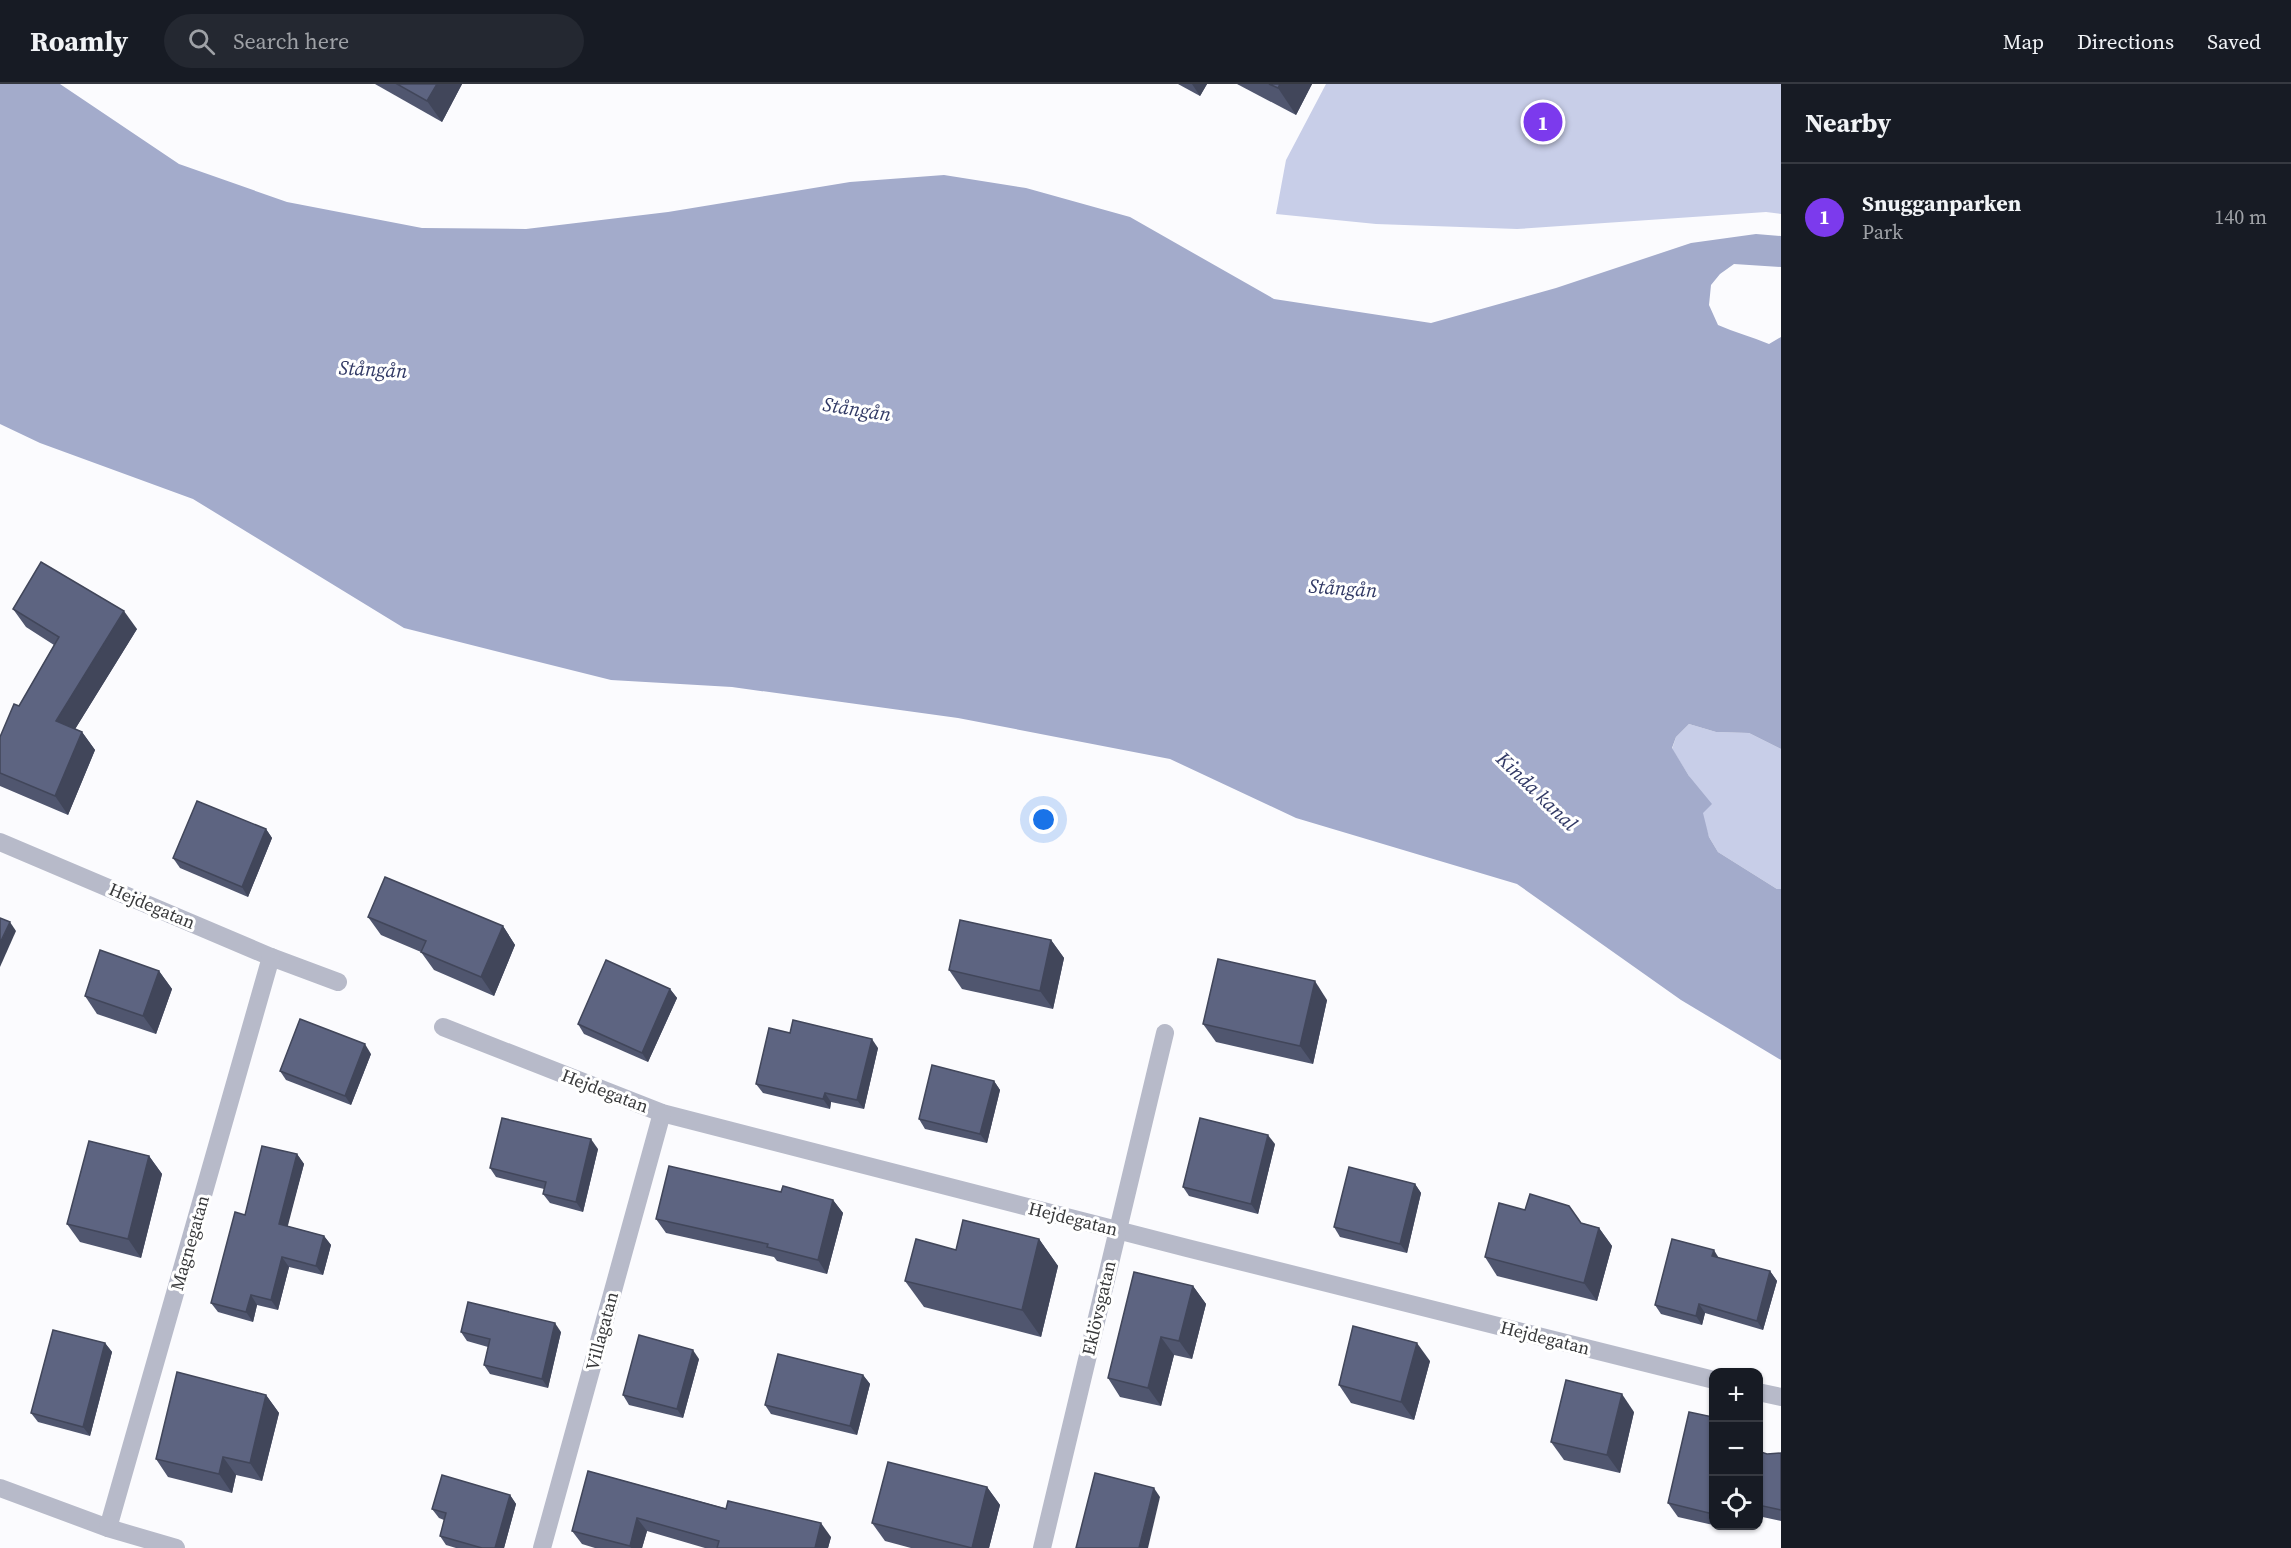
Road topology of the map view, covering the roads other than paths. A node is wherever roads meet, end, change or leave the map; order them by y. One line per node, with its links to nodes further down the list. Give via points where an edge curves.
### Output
1 (0, 842): 2 (street, Hejdegatan)
2 (271, 957): 3 (street, Hejdegatan); 12 (street, Magnegatan)
3 (338, 982)
4 (443, 1027): 6 (street, Hejdegatan)
5 (1165, 1033): 7 (street, Eklövsgatan)
6 (662, 1113): 7 (street, Hejdegatan); 14 (street, Villagatan)
7 (1117, 1230): 8 (street, Hejdegatan); 15 (street, Eklövsgatan)
8 (1709, 1379)
9 (1763, 1393): 10 (street)
10 (1781, 1397)
11 (0, 1488): 12 (street)
12 (108, 1528): 13 (street)
13 (176, 1548)
14 (542, 1548)
15 (1042, 1548)

